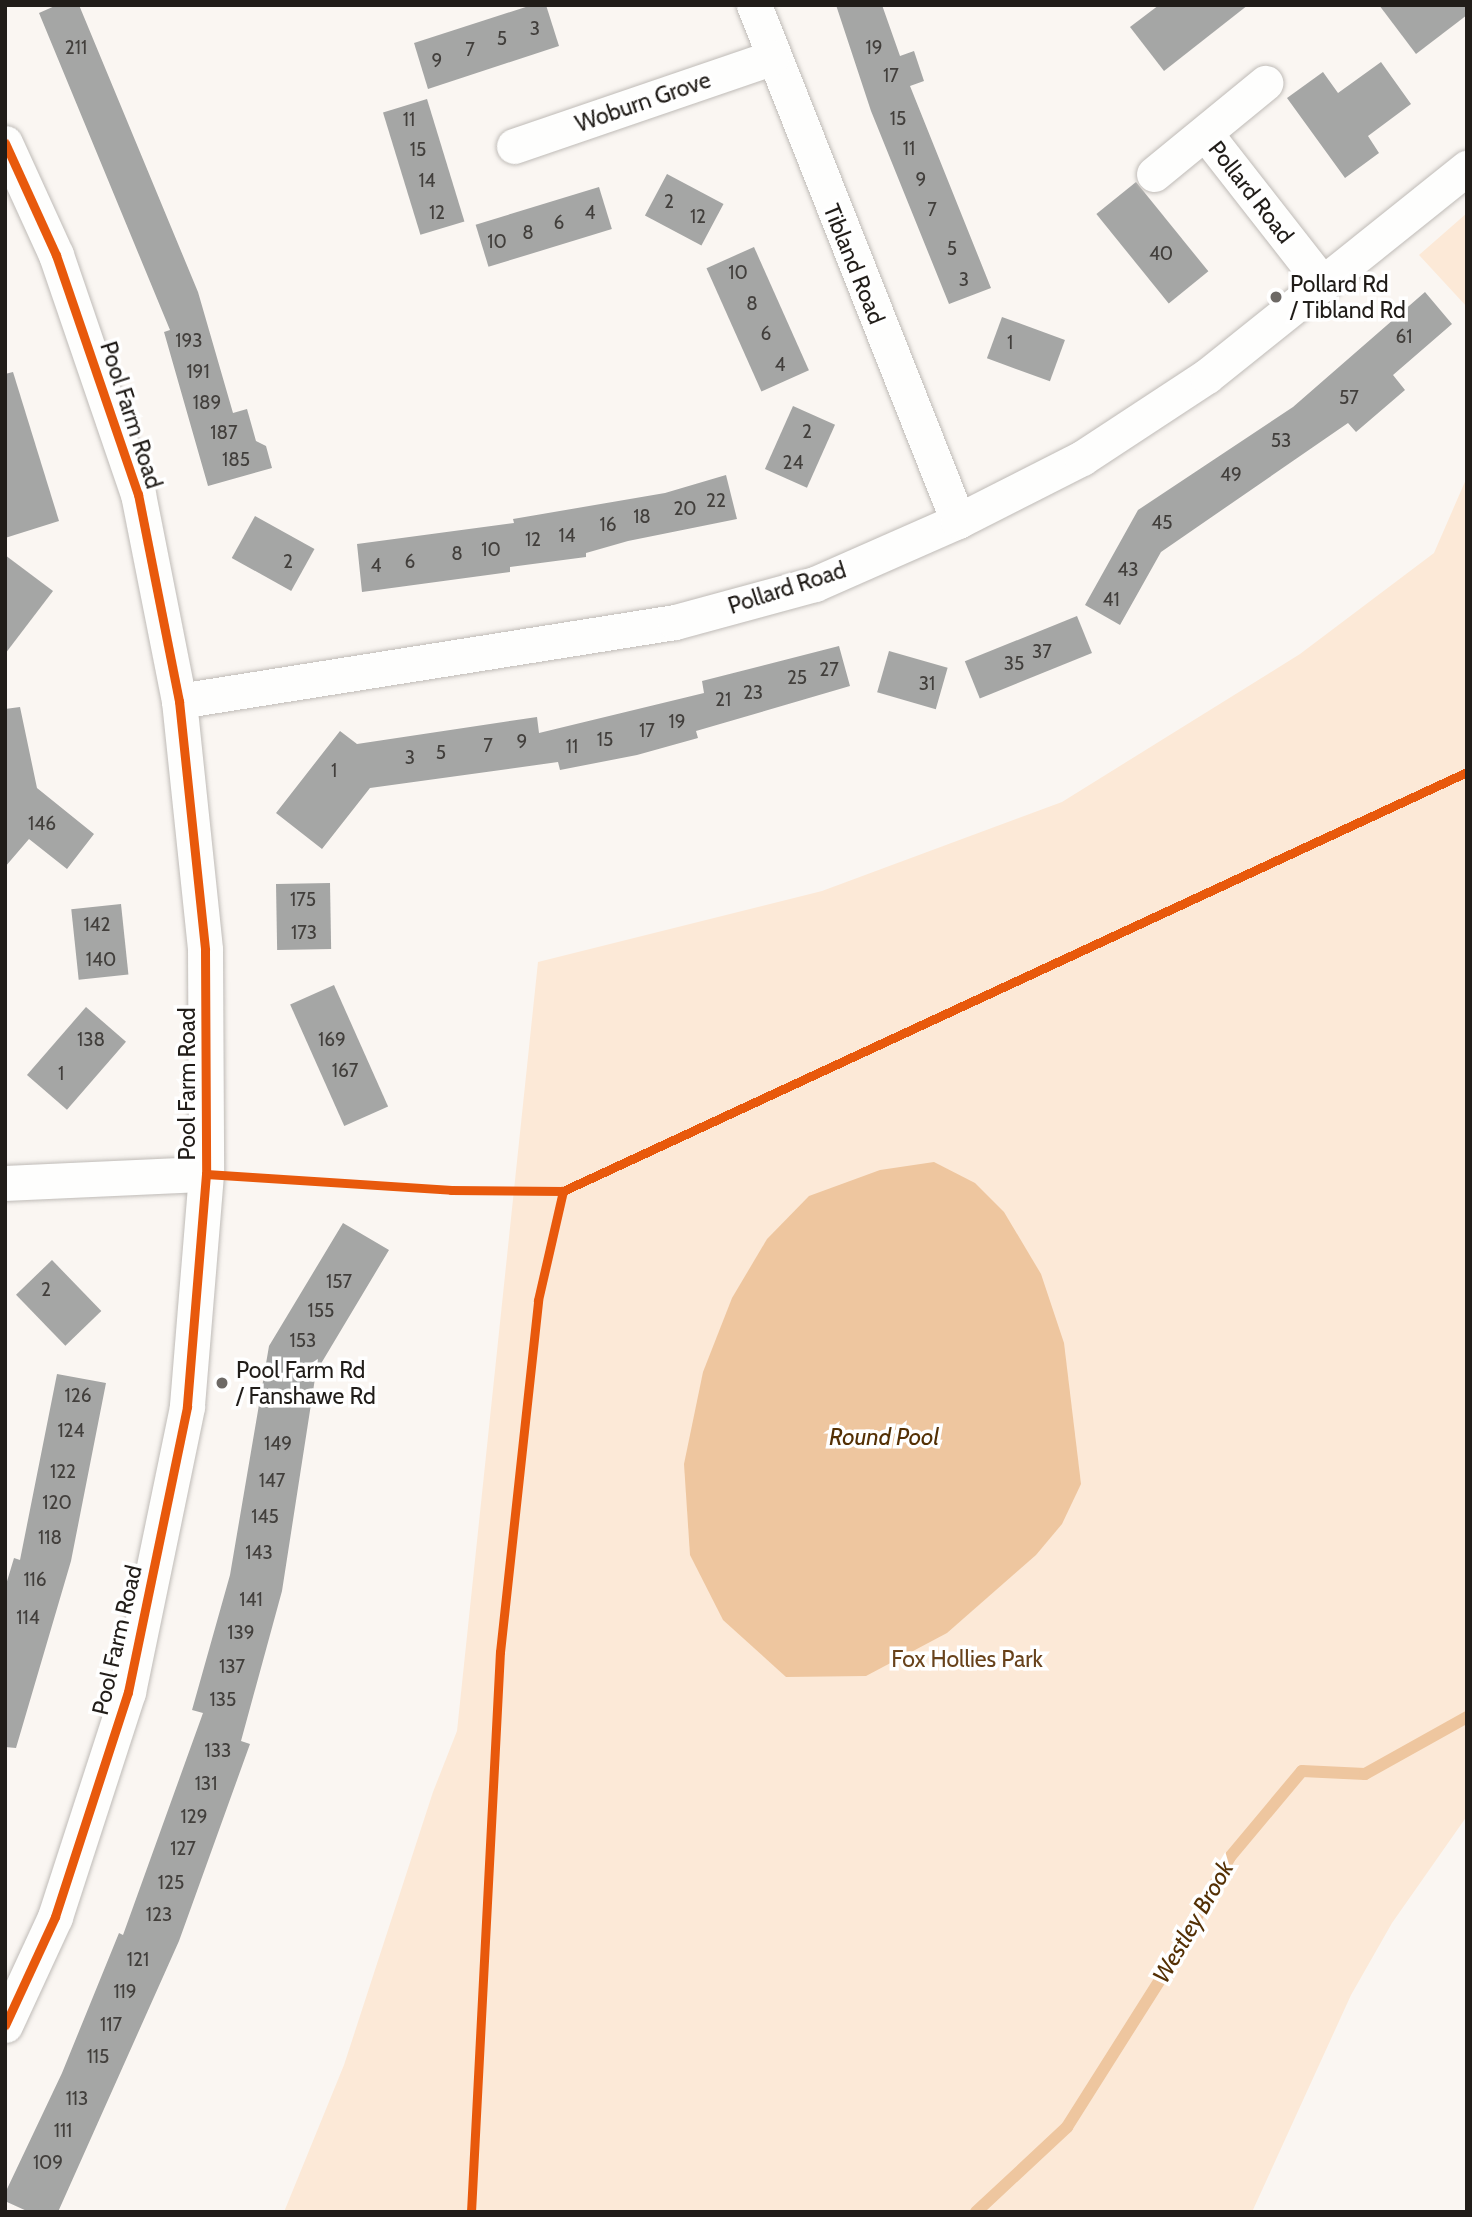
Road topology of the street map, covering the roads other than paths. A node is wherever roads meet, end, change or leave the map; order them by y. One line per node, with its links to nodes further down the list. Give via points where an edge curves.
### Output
1 (754, 5): 2 (street, Tibland Road)
2 (771, 58): 6 (street, Woburn Grove); 10 (street, Tibland Road)
3 (1265, 83): 4 (street, Pollard Road)
4 (1205, 133): 8 (street, Pollard Road); 9 (street, Pollard Road)
5 (5, 143): 11 (street, Pool Farm Road, via 56,255 138,494)
6 (514, 146)
7 (1467, 168): 9 (street, Pollard Road)
8 (1154, 174)
9 (1322, 284): 10 (street, Pollard Road, via 1207,376 1082,458)
10 (958, 521): 11 (street, Pollard Road, via 815,584 675,622)
11 (179, 701): 12 (street, Pool Farm Road, via 205,950)
12 (206, 1174): 13 (street); 14 (street, Pool Farm Road, via 187,1407 128,1692 55,1917)
13 (5, 1183)
14 (5, 2025)

